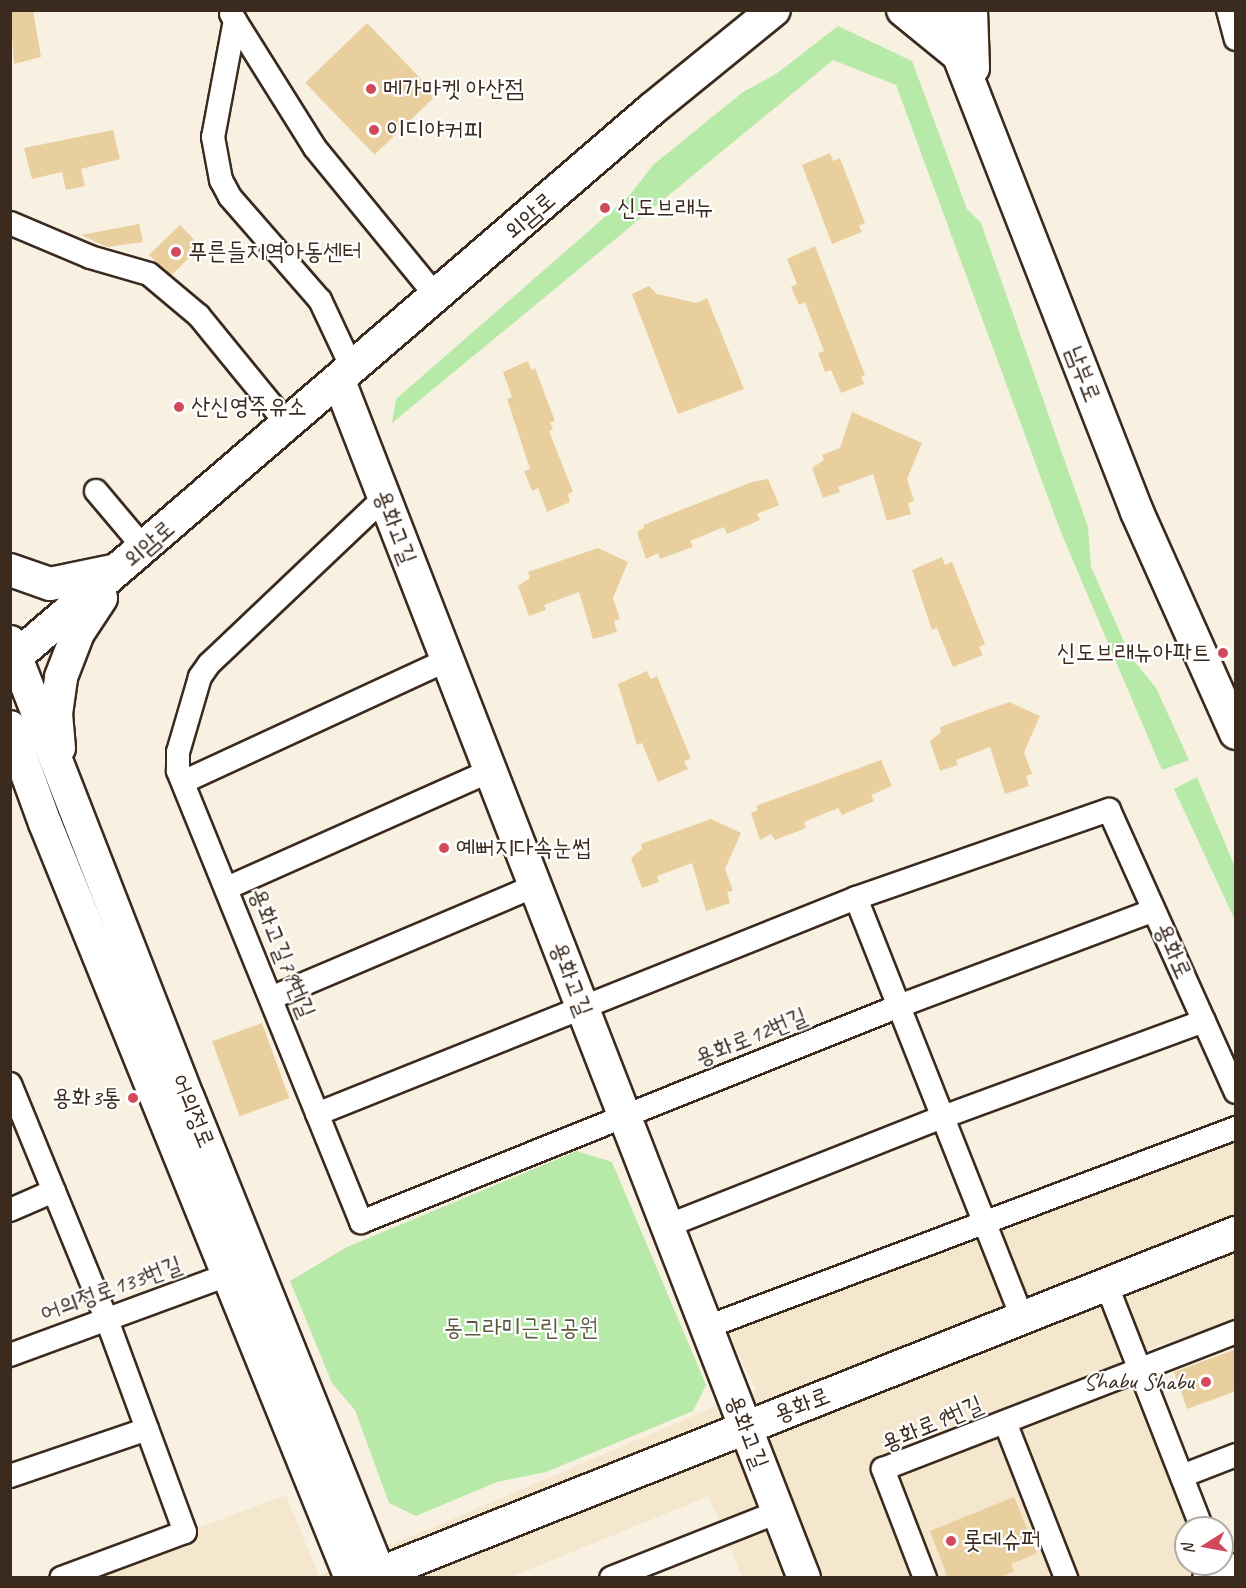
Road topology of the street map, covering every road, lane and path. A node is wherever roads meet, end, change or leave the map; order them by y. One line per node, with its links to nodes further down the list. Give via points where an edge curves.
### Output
1 (774, 10): 11 (main road, 외암로, via 652,109)
2 (903, 10): 8 (main road)
3 (941, 10): 8 (main road, 남부로)
4 (971, 10): 9 (main road)
5 (1228, 10): 7 (street)
6 (232, 15): 11 (street, via 315,148); 12 (street, via 213,137 221,180 230,197 320,300)
7 (1236, 39)
8 (957, 55): 9 (main road, 남부로)
9 (976, 102): 22 (main road, 남부로, via 1137,512)
10 (10, 223): 13 (street, via 90,257 148,274 199,316)
11 (437, 297): 12 (main road, 외암로)
12 (346, 375): 13 (main road, 외암로); 15 (main road, 용화고길)
13 (288, 425): 16 (main road, 외암로)
14 (96, 490): 16 (street)
15 (384, 498): 20 (main road, 용화고길); 25 (street, 용화고길79번길, via 208,664 200,677 178,752 178,771)
16 (144, 548): 17 (main road, 외암로)
17 (120, 569): 18 (main road, via 50,584); 19 (main road, 외암로); 26 (main road, via 78,633 61,677 56,714)
18 (10, 570)
19 (12, 654): 26 (main road, 어의정로)
20 (447, 660): 24 (main road, 용화고길); 25 (street)
21 (10, 727): 27 (main road, 어의정로)
22 (1236, 733)
23 (10, 771): 27 (main road)
24 (490, 771): 28 (main road, 용화고길); 29 (street)
25 (183, 782): 29 (street, 용화고길79번길)
26 (66, 787): 63 (main road, 어의정로)
27 (45, 824): 47 (main road, 어의정로)
28 (535, 886): 32 (street); 34 (main road, 용화고길)
29 (227, 888): 32 (street, 용화고길79번길)
30 (856, 898): 31 (street, 용화로, via 1109,810); 33 (street); 34 (street)
31 (1154, 910): 33 (street, 용화로12번길); 35 (street, 용화로)
32 (271, 998): 38 (street, 용화고길79번길)
33 (899, 1006): 39 (street, 용화로12번길); 40 (street)
34 (582, 1007): 38 (street); 39 (main road, 용화고길)
35 (1204, 1021): 37 (street, 용화로); 40 (street)
36 (10, 1084): 42 (street)
37 (1236, 1092)
38 (317, 1114): 39 (street, 용화고길79번길, via 361,1222)
39 (623, 1117): 45 (main road, 용화고길)
40 (942, 1117): 44 (street); 45 (street)
41 (1236, 1128): 44 (street)
42 (54, 1191): 43 (street); 50 (street)
43 (10, 1210)
44 (984, 1221): 49 (street); 51 (street)
45 (667, 1226): 51 (main road, 용화고길)
46 (1236, 1233): 48 (main road, 용화로)
47 (230, 1274): 50 (street, 어의정로133번길); 63 (main road, 어의정로)
48 (1107, 1286): 49 (main road, 용화로); 54 (street)
49 (1023, 1319): 56 (main road, 용화로)
50 (107, 1320): 53 (street, 어의정로133번길); 57 (street)
51 (707, 1327): 56 (main road, 용화고길)
52 (1236, 1332): 54 (street, 용화로9번길)
53 (10, 1354)
54 (1139, 1370): 55 (street, 용화로9번길); 60 (street)
55 (1005, 1422): 67 (street, 용화로9번길, via 883,1469); 68 (street, 용화로9번길)
56 (746, 1427): 61 (main road, 용화고길); 63 (main road, 용화로)
57 (147, 1429): 59 (street); 64 (street, via 185,1532)
58 (1236, 1455): 60 (street)
59 (10, 1476)
60 (1182, 1476): 62 (street)
61 (778, 1512): 65 (street); 66 (main road, 용화고길)
62 (1197, 1516)
63 (370, 1576)
64 (61, 1578)
65 (611, 1578)
66 (804, 1578)
67 (925, 1578)
68 (1066, 1578)

